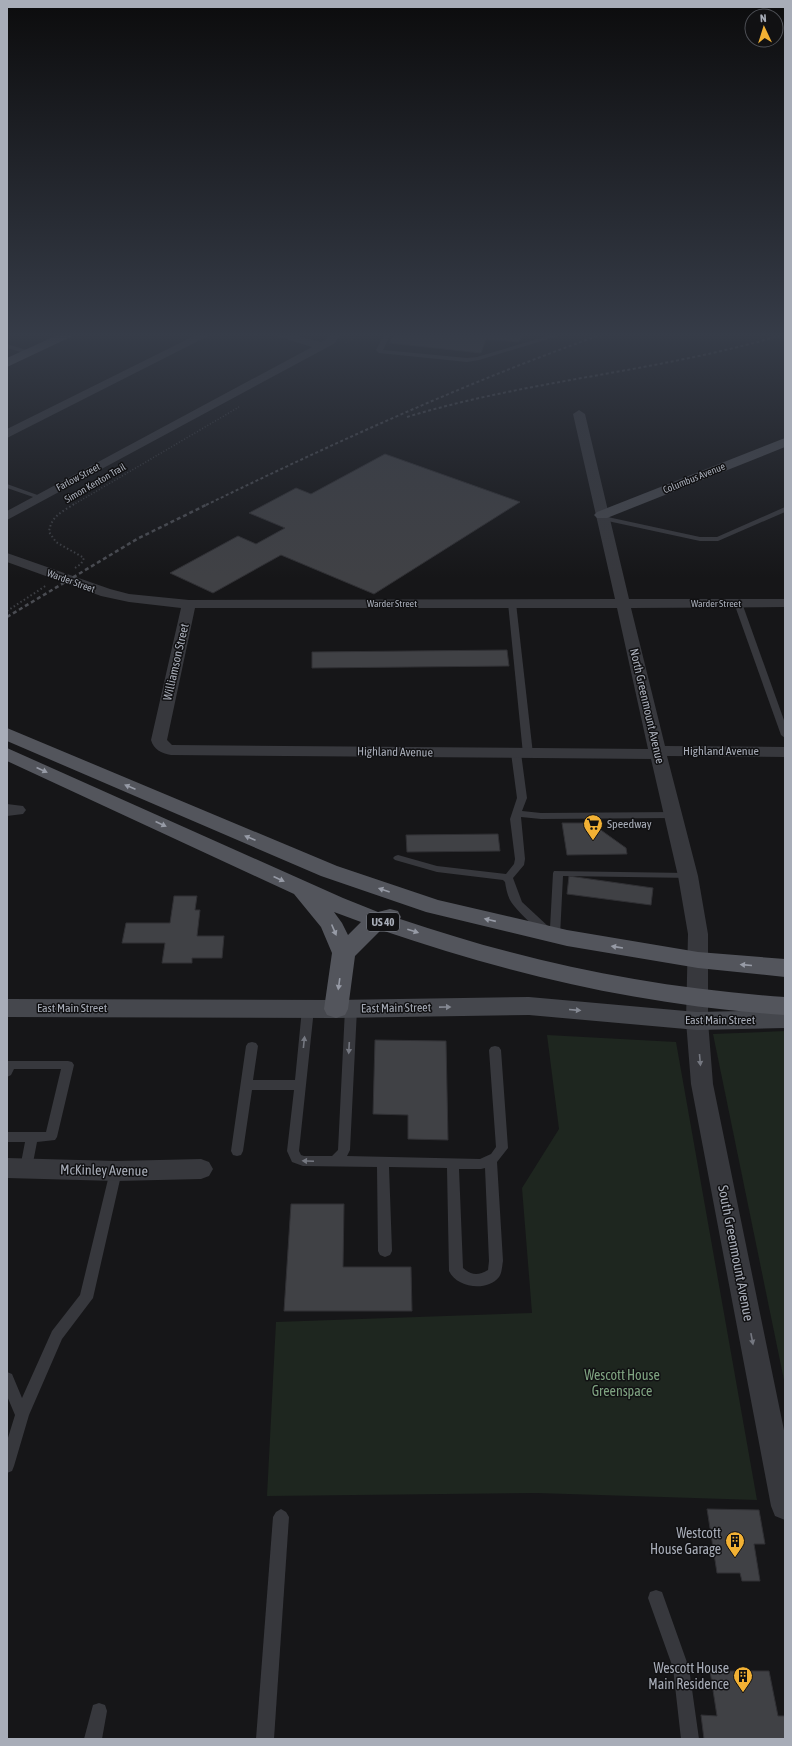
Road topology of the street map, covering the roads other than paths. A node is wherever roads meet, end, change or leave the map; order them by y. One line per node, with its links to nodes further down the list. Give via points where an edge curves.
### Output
1 (46, 414): 4 (street)
2 (195, 414): 7 (street, Farlow Street)
3 (579, 414): 10 (street, North Greenmount Avenue)
4 (7, 434)
5 (785, 442): 10 (main road, Columbus Avenue)
6 (7, 486): 7 (lane)
7 (41, 498): 9 (street, Farlow Street)
8 (785, 509): 10 (lane, via 712,540)
9 (7, 516)
10 (602, 516): 13 (street, North Greenmount Avenue)
11 (7, 557): 16 (street, Warder Street, via 85,586 121,596)
12 (512, 603): 13 (street, Warder Street); 16 (street, Warder Street); 23 (lane)
13 (623, 603): 14 (street, Warder Street); 21 (street, North Greenmount Avenue)
14 (738, 603): 15 (street, Warder Street); 19 (lane)
15 (785, 603)
16 (189, 604): 17 (street, Williamson Street)
17 (163, 720): 23 (street, Highland Avenue, via 158,740 160,746 171,750)
18 (7, 734): 30 (main road, US 40, one-way to 18, via 329,871)
19 (785, 735)
20 (785, 752): 21 (street, Highland Avenue)
21 (658, 753): 23 (street, Highland Avenue); 25 (street, North Greenmount Avenue)
22 (7, 754): 29 (main road, US 40, one-way to 29)
23 (522, 754): 24 (lane, via 522,798)
24 (516, 813): 25 (lane, via 541,816); 28 (lane, via 520,859 519,865)
25 (673, 815): 27 (street, North Greenmount Avenue)
26 (398, 858): 28 (lane, via 437,869 501,876)
27 (688, 876): 32 (lane, via 558,873); 34 (street, North Greenmount Avenue, via 698,934)
28 (507, 879): 32 (lane, via 518,904)
29 (301, 890): 31 (main road, US 40); 33 (main road, one-way to 33, via 332,923)
30 (434, 907): 31 (main road); 32 (main road, US 40, one-way to 30)
31 (377, 920): 33 (main road); 40 (main road, US 40, one-way to 40, via 504,960)
32 (553, 935): 34 (main road, US 40, one-way to 32)
33 (344, 952): 39 (main road, one-way to 39)
34 (698, 960): 35 (main road, US 40, one-way to 34); 40 (street, North Greenmount Avenue)
35 (785, 968)
36 (785, 1006): 40 (main road, US 40)
37 (7, 1008): 38 (main road, East Main Street)
38 (308, 1009): 39 (main road, East Main Street); 46 (lane, one-way to 38)
39 (344, 1009): 40 (main road, East Main Street, one-way to 40, via 529,1006); 51 (lane, one-way to 51, via 344,1150)
40 (696, 1010): 41 (main road, East Main Street); 61 (street, South Greenmount Avenue, one-way to 61, via 702,1084)
41 (785, 1019)
42 (252, 1046): 45 (lane)
43 (495, 1050): 50 (lane, via 502,1148)
44 (7, 1072): 48 (lane, via 9,1065 68,1065 51,1137)
45 (247, 1085): 46 (lane); 49 (lane)
46 (300, 1085): 51 (lane, one-way to 46, via 303,1161 296,1158 293,1151)
47 (7, 1137): 48 (lane)
48 (32, 1137): 54 (lane)
49 (237, 1151)
50 (491, 1160): 53 (lane, via 481,1164); 53 (lane, via 496,1261 494,1273 485,1280 466,1280 456,1271)
51 (335, 1161): 52 (lane)
52 (383, 1162): 53 (lane); 57 (lane)
53 (453, 1163)
54 (17, 1168): 56 (street, McKinley Avenue)
55 (201, 1169): 56 (street, McKinley Avenue)
56 (116, 1171): 59 (lane, via 86,1298 57,1335)
57 (385, 1251)
58 (7, 1379): 59 (lane)
59 (22, 1415): 60 (lane)
60 (7, 1466)
61 (785, 1506)
62 (281, 1516): 66 (lane)
63 (656, 1598): 67 (lane, via 681,1668)
64 (99, 1711): 65 (lane)
65 (93, 1739)
66 (265, 1739)
67 (690, 1739)

